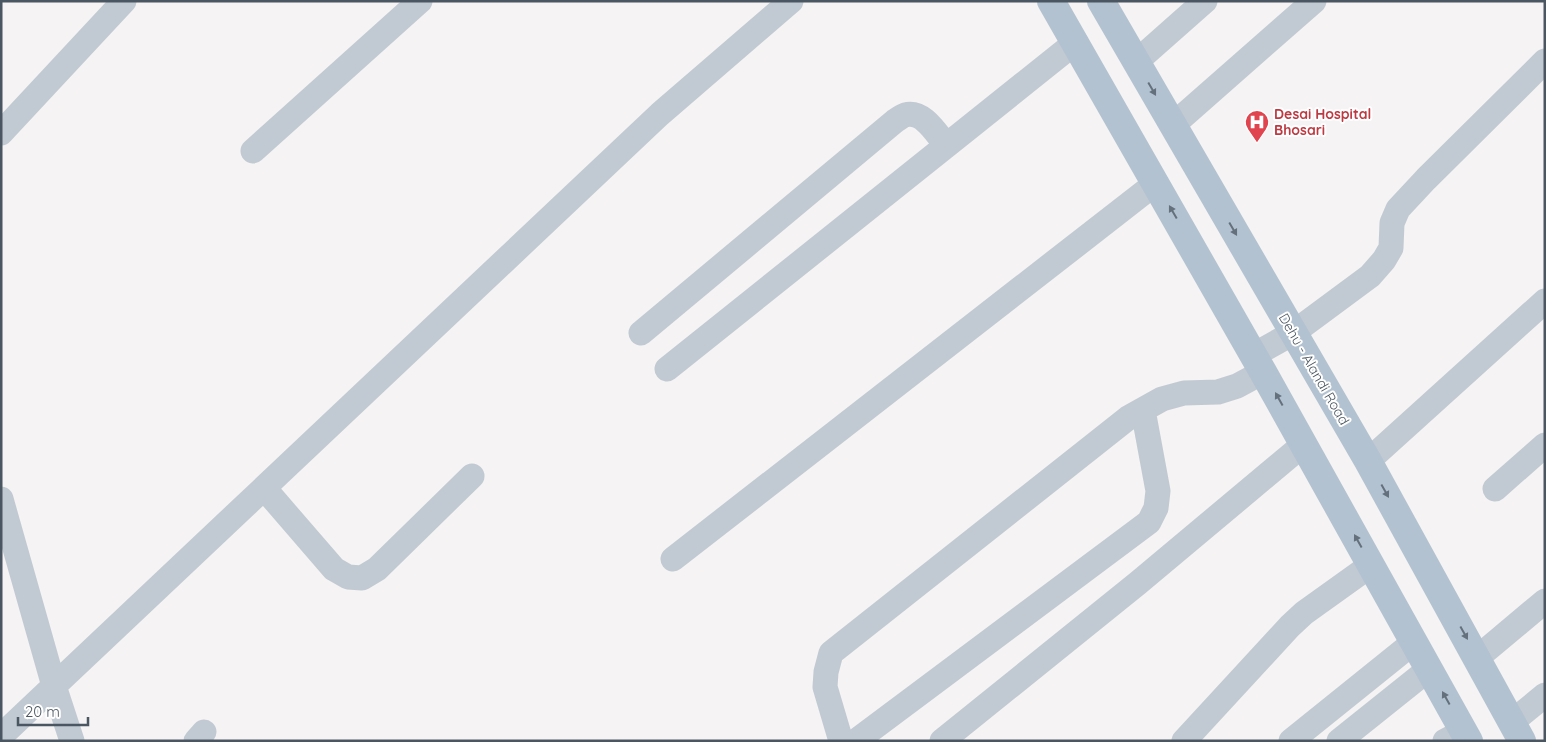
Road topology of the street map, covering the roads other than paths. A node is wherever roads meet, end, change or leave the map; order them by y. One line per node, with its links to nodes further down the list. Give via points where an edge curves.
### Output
1 (124, 1): 12 (street)
2 (420, 1): 14 (street)
3 (790, 1): 26 (street, via 660,114)
4 (1051, 1): 8 (main road)
5 (1101, 1): 10 (main road, Dehu - Alandi Road)
6 (1205, 1): 10 (street)
7 (1314, 1): 11 (street)
8 (1076, 42): 13 (street); 15 (main road)
9 (1545, 61): 18 (street, via 1398,209 1392,223 1391,248 1370,276)
10 (1136, 62): 11 (main road, Dehu - Alandi Road, one-way to 11)
11 (1173, 125): 18 (main road, Dehu - Alandi Road, one-way to 18)
12 (1, 132)
13 (946, 145): 17 (street, via 925,120 915,115 905,115 894,121); 20 (street)
14 (253, 151)
15 (1156, 183): 19 (main road, one-way to 15); 29 (street)
16 (1545, 301): 24 (street)
17 (641, 333)
18 (1293, 333): 19 (street); 24 (main road, Dehu - Alandi Road)
19 (1259, 364): 21 (street, via 1237,386 1218,392 1184,393 1162,399); 22 (main road, one-way to 19)
20 (666, 369)
21 (1143, 410): 41 (street, via 831,653 826,687); 42 (street, via 1158,491 1156,508 1149,522)
22 (1304, 444): 30 (main road, one-way to 22); 43 (street, via 1138,584)
23 (1545, 445): 27 (street)
24 (1368, 461): 33 (main road, Dehu - Alandi Road, one-way to 33)
25 (472, 476): 26 (street, via 376,569 362,578 348,577 334,568)
26 (264, 488): 35 (street)
27 (1495, 489)
28 (1, 499): 35 (street)
29 (672, 559)
30 (1372, 565): 32 (main road); 44 (street, via 1290,626)
31 (1545, 601): 33 (street)
32 (1414, 642): 34 (main road); 45 (street)
33 (1477, 658): 37 (main road, Dehu - Alandi Road)
34 (1429, 669): 39 (main road, one-way to 34); 46 (street)
35 (54, 686): 38 (street); 40 (street)
36 (1545, 695): 37 (street)
37 (1517, 731)
38 (1, 736)
39 (1459, 737)
40 (72, 741)
41 (841, 741)
42 (856, 741)
43 (942, 741)
44 (1184, 741)
45 (1291, 741)
46 (1339, 741)

